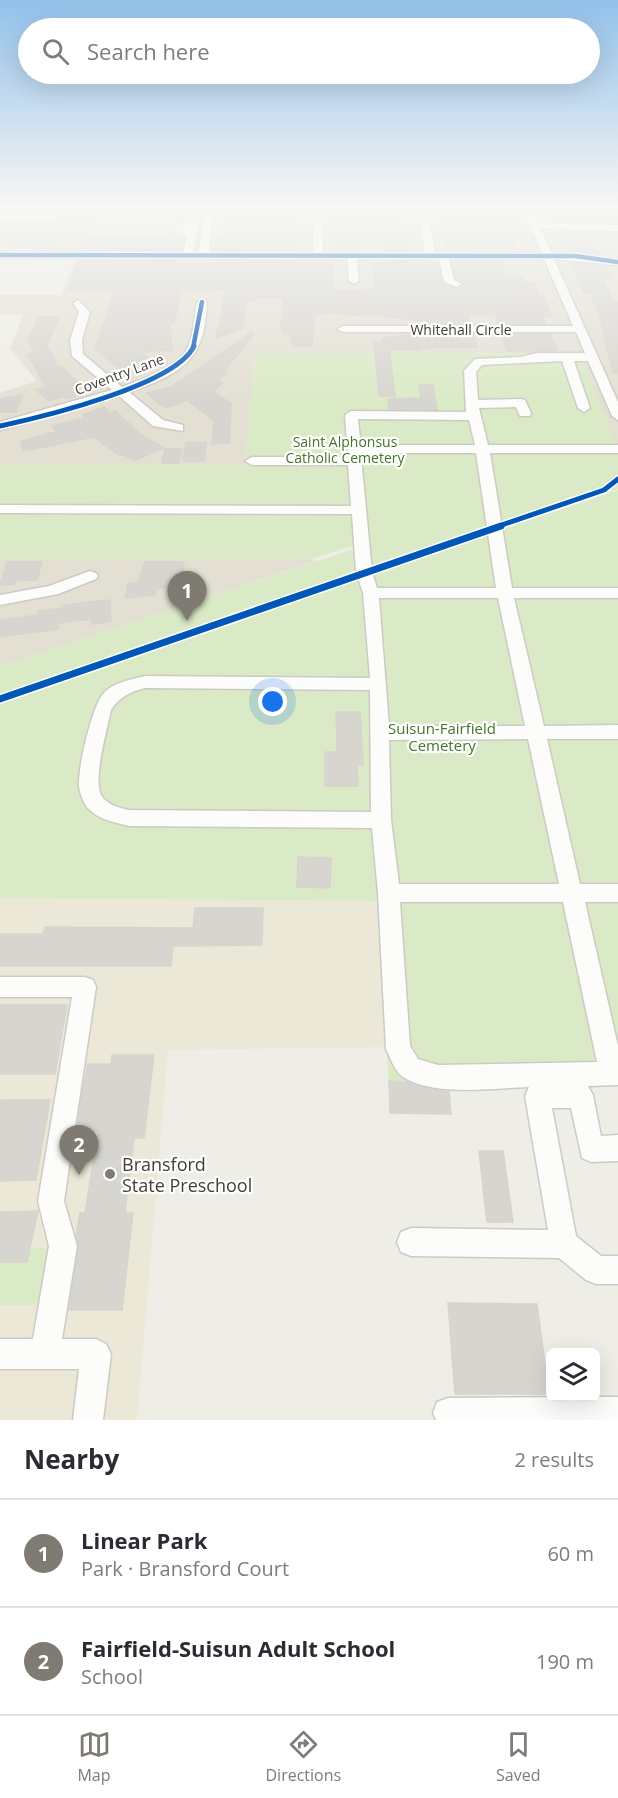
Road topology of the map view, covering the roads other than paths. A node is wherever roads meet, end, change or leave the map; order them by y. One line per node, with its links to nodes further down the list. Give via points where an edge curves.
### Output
1 (353, 272): 4 (street)
2 (444, 272): 5 (street)
3 (555, 272): 8 (street)
4 (354, 281)
5 (449, 283)
6 (202, 302): 12 (street, Coventry Lane, via 189,356 171,370)
7 (78, 303): 12 (street, via 85,312 74,349)
8 (579, 328): 9 (street, Whitehall Circle); 11 (street)
9 (343, 329)
10 (567, 357): 11 (street); 14 (street); 15 (street, via 479,362 470,370)
11 (592, 357): 13 (street)
12 (119, 391): 18 (street, Coventry Lane); 19 (street, via 158,423)
13 (613, 393): 17 (street)
14 (584, 408)
15 (473, 410): 16 (street, via 521,403); 20 (street); 22 (street, via 458,415 351,415)
16 (525, 413)
17 (618, 416)
18 (0, 426)
19 (178, 428)
20 (482, 449): 21 (street); 22 (street, via 394,449); 28 (street)
21 (618, 449)
22 (354, 457): 23 (street); 25 (street)
23 (252, 461)
24 (0, 509): 25 (street)
25 (360, 510): 27 (street, via 364,573)
26 (90, 576): 30 (street, via 52,590)
27 (372, 593): 28 (street); 31 (street)
28 (505, 593): 29 (street); 32 (street)
29 (618, 593)
30 (0, 600)
31 (379, 684): 34 (street); 35 (street, via 145,682 124,688 110,697 102,710 88,783 93,801 111,814 129,818)
32 (538, 732): 33 (street); 34 (street); 37 (street)
33 (618, 732)
34 (379, 733): 35 (street)
35 (381, 820): 36 (street)
36 (389, 893): 37 (street); 40 (street, via 398,1049 410,1068 438,1077)
37 (574, 893): 38 (street); 40 (street)
38 (618, 894)
39 (0, 987): 46 (street, via 85,987 51,1201 63,1246)
40 (615, 1073)
41 (618, 1148): 43 (street, via 591,1149 581,1095 537,1096)
42 (411, 1242): 43 (street)
43 (564, 1244): 44 (street, via 596,1270)
44 (618, 1270)
45 (0, 1354): 46 (street)
46 (45, 1354): 49 (street, via 96,1354)
47 (618, 1412): 48 (street)
48 (448, 1413)
49 (88, 1420)

